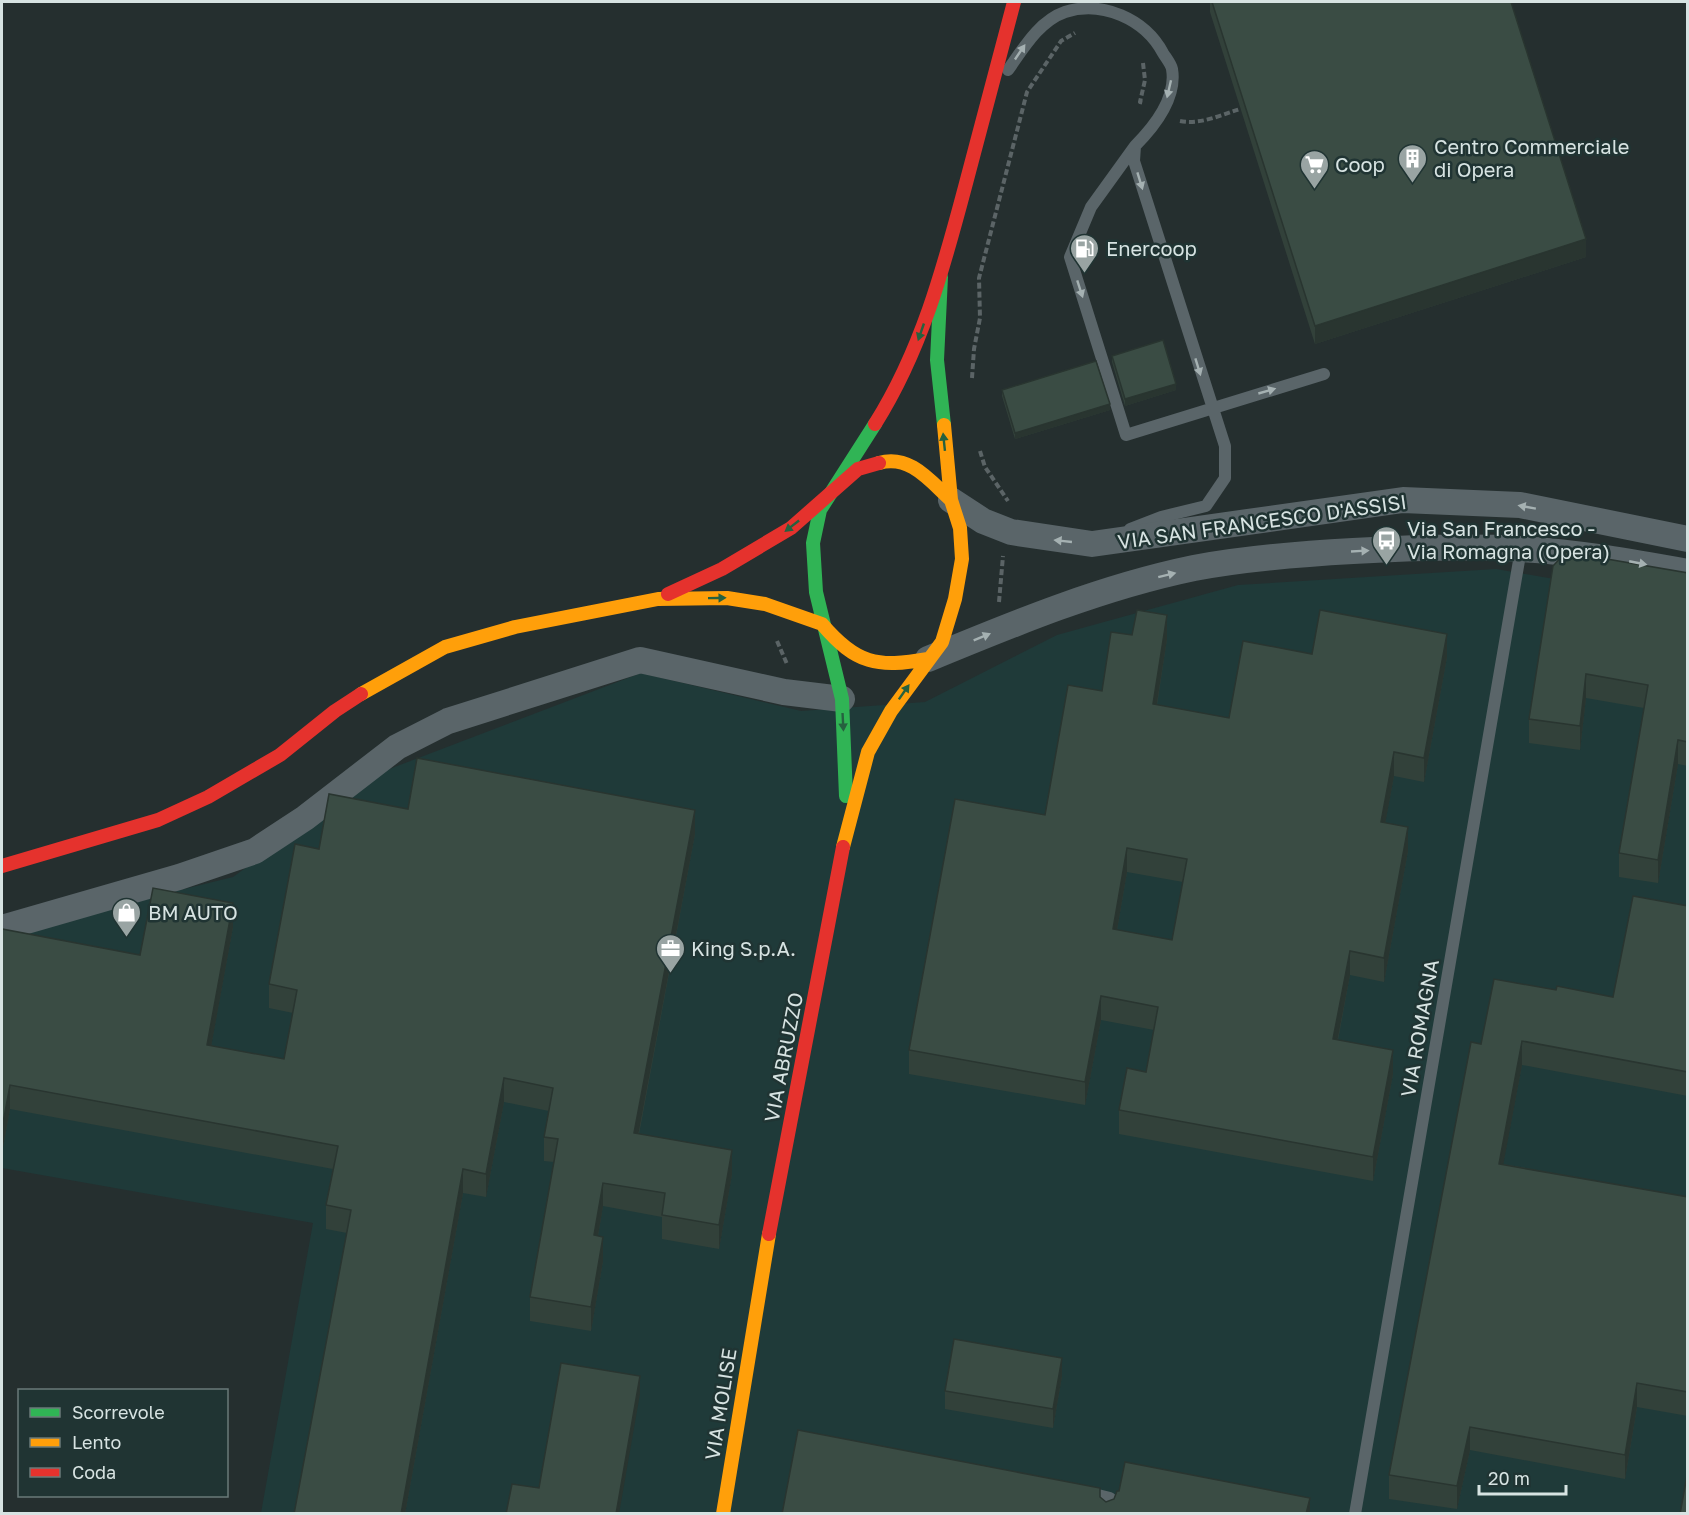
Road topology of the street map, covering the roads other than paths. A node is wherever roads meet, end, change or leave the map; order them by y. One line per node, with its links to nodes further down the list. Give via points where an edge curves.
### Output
1 (1014, 2): 2 (main road)
2 (987, 101): 3 (lane, one-way to 3, via 1032,35 1064,12 1094,7 1126,16 1156,39 1172,69 1170,89 1156,126); 4 (main road)
3 (1135, 146): 6 (lane, one-way to 6, via 1134,161); 6 (lane, one-way to 6, via 1091,207 1070,257 1126,435)
4 (941, 277): 7 (main road, one-way to 7, via 915,350 894,394); 8 (main road, one-way to 4, via 937,360)
5 (1324, 374): 6 (lane, one-way to 5)
6 (1211, 408): 10 (lane, via 1225,446 1225,478 1206,506 1161,517)
7 (835, 486): 8 (main road, via 858,469 888,460 913,465); 13 (main road, one-way to 13, via 791,528 723,569); 14 (main road, via 820,510 813,543)
8 (951, 500): 10 (street, VIA SAN FRANCESCO D'ASSISI, one-way to 8, via 1005,530); 15 (main road, via 960,528 962,559 942,642)
9 (1688, 539): 10 (street, VIA SAN FRANCESCO D'ASSISI, one-way to 10, via 1520,505 1403,500)
10 (1092, 544)
11 (1521, 549): 12 (street, VIA SAN FRANCESCO D'ASSISI, one-way to 12); 15 (street, VIA SAN FRANCESCO D'ASSISI, one-way to 11, via 1049,610 1133,583 1217,565 1283,555 1389,549); 24 (lane, VIA ROMAGNA)
12 (1688, 572)
13 (658, 599): 14 (main road, one-way to 14, via 727,598 765,604); 18 (main road, via 515,627 446,647 395,673 335,711 280,755 208,797 158,820)
14 (822, 624): 15 (main road, via 841,647 871,663 901,664); 16 (main road, VIA ABRUZZO)
15 (928, 658): 17 (main road, VIA ABRUZZO, one-way to 15, via 868,752)
16 (842, 699): 17 (main road, VIA ABRUZZO, one-way to 17); 19 (street, via 784,692 640,660 448,721 397,747 255,851)
17 (848, 821): 20 (main road, VIA ABRUZZO)
18 (2, 866)
19 (2, 928)
20 (756, 1300): 22 (main road, VIA MOLISE)
21 (1077, 1490): 23 (lane, via 1110,1498)
22 (723, 1514)
23 (1108, 1514)
24 (1355, 1514)

